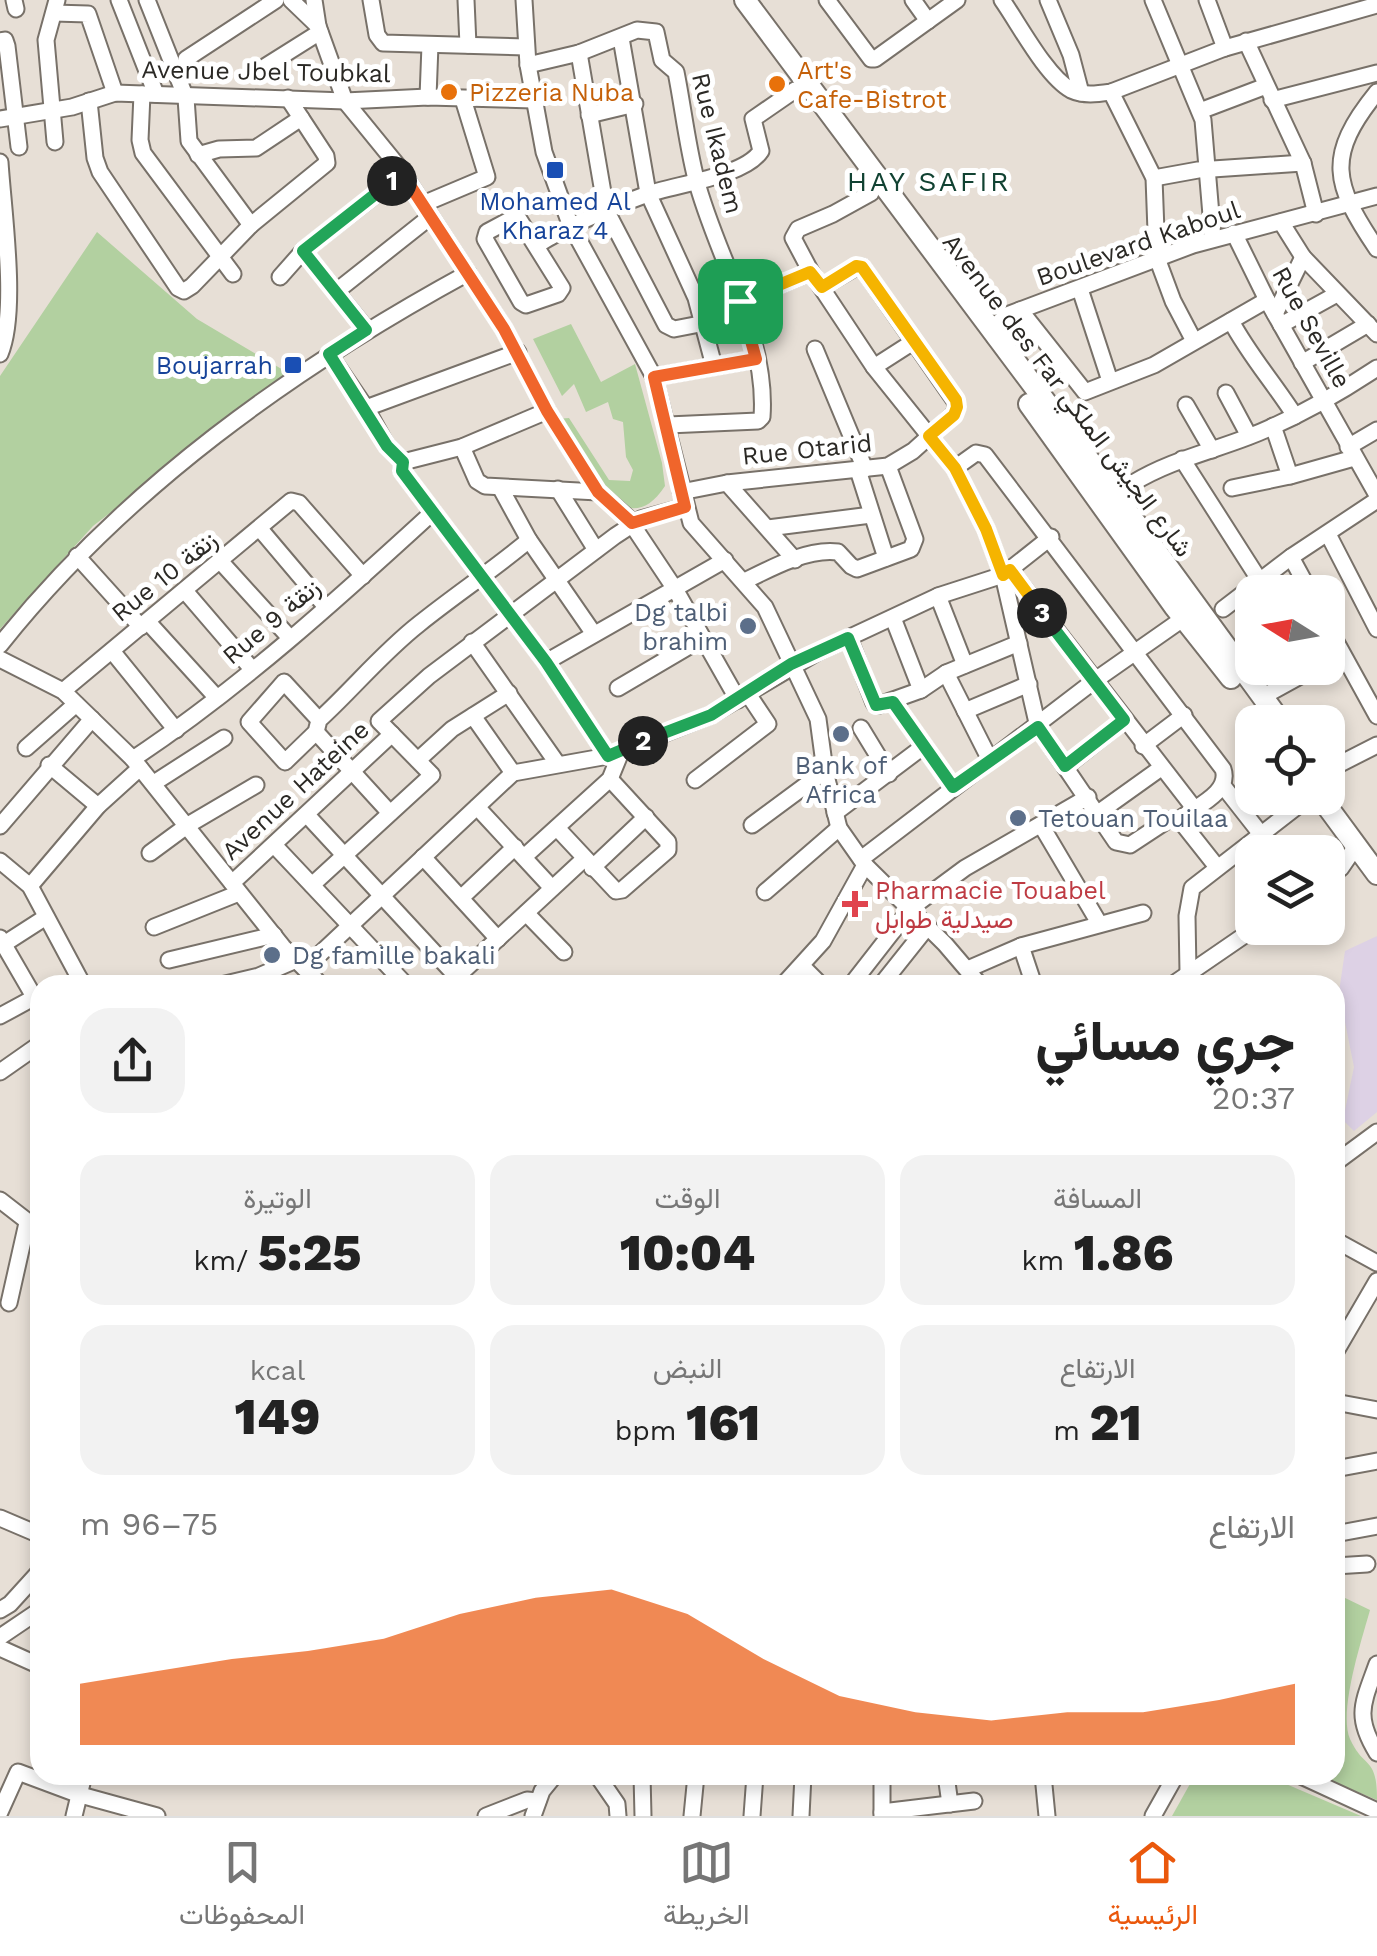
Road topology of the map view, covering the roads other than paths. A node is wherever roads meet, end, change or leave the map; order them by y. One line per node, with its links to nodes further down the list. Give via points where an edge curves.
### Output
1 (119, 0): 42 (street)
2 (147, 0): 31 (street)
3 (276, 0): 31 (street)
4 (291, 0): 21 (street)
5 (314, 0): 21 (street)
6 (371, 0): 25 (street, via 383,42)
7 (466, 0): 26 (street)
8 (524, 0): 27 (street)
9 (730, 0): 37 (main road, Avenue des Far شارع الجيش الملكي)
10 (745, 0): 93 (main road, Avenue des Far شارع الجيش الملكي)
11 (827, 0): 20 (street, via 875,59)
12 (912, 0): 20 (street)
13 (957, 0): 20 (street)
14 (1002, 0): 43 (street, via 1056,77)
15 (1048, 0): 43 (street)
16 (1153, 0): 32 (street)
17 (1207, 0): 28 (street)
18 (1377, 4): 24 (street)
19 (56, 7): 40 (street, via 88,14); 52 (street, via 46,40)
20 (928, 21)
21 (319, 29): 35 (street); 50 (street)
22 (621, 38): 29 (street, Rue Ikadem); 30 (street, Rue Ikadem, via 655,30); 34 (street)
23 (0, 41): 55 (street, via 7,46)
24 (1246, 41): 28 (street); 41 (street)
25 (430, 45): 26 (street); 44 (street)
26 (468, 45): 27 (street)
27 (526, 46): 33 (street)
28 (1225, 48): 32 (street)
29 (579, 53): 33 (street, Rue Ikadem); 54 (street)
30 (662, 60): 34 (street); 65 (street, Rue Ikadem, via 676,72)
31 (179, 62): 45 (street)
32 (1181, 64): 38 (street); 53 (street)
33 (528, 65): 48 (street)
34 (628, 66): 51 (street)
35 (258, 70)
36 (1377, 73): 41 (street)
37 (795, 90): 65 (street, via 753,119 760,155); 66 (main road, Avenue des Far شارع الجيش الملكي)
38 (1110, 92): 43 (street); 64 (street)
39 (1377, 92): 69 (street, via 1340,150)
40 (114, 93): 42 (street, Avenue Jbel Toubkal); 49 (street, Avenue Jbel Toubkal)
41 (1269, 93): 53 (street); 61 (street)
42 (149, 94): 45 (street, Avenue Jbel Toubkal); 82 (street, via 143,153)
43 (1081, 94)
44 (428, 97): 47 (street, Avenue Jbel Toubkal); 50 (street, Avenue Jbel Toubkal)
45 (186, 98): 46 (street, Avenue Jbel Toubkal); 59 (street, via 186,132)
46 (288, 98): 50 (street, Avenue Jbel Toubkal); 56 (street)
47 (463, 100): 48 (street, Avenue Jbel Toubkal); 70 (street, via 487,177)
48 (534, 100): 74 (street)
49 (89, 101): 52 (street, Avenue Jbel Toubkal); 82 (street, via 100,172 178,288 192,286)
50 (345, 102): 63 (street)
51 (635, 104): 54 (street); 67 (street)
52 (54, 110): 55 (street, Avenue Jbel Toubkal); 57 (street)
53 (1200, 111): 62 (street)
54 (589, 115): 71 (street)
55 (8, 117): 58 (street)
56 (301, 118): 59 (street, via 256,148); 75 (street, via 327,163)
57 (55, 142)
58 (20, 147)
59 (198, 155): 75 (street)
60 (0, 162): 98 (street)
61 (1302, 163): 62 (street); 72 (street)
62 (1208, 169): 64 (street); 77 (street)
63 (402, 173): 70 (street); 80 (street)
64 (1154, 178): 83 (street)
65 (696, 181): 67 (street); 92 (street, Rue Ikadem)
66 (871, 192): 84 (street, via 793,232); 174 (main road, Avenue des Far شارع الجيش الملكي)
67 (648, 193): 71 (street); 97 (street)
68 (1377, 196): 69 (street, Boulevard Kaboul)
69 (1348, 206): 72 (street, Boulevard Kaboul); 79 (street)
70 (426, 210): 85 (street); 90 (street)
71 (606, 210): 74 (street); 97 (street, via 666,325 674,330)
72 (1316, 214): 73 (street, Boulevard Kaboul)
73 (1281, 222): 76 (street, Boulevard Kaboul); 81 (street)
74 (570, 224): 78 (street); 113 (street)
75 (251, 225): 82 (street)
76 (1234, 234): 77 (street, Boulevard Kaboul); 95 (street, Rue Seville)
77 (1213, 239): 83 (street, Boulevard Kaboul)
78 (537, 245): 78 (street, via 517,216 485,236 524,305 562,290)
79 (1377, 249)
80 (303, 251): 87 (street); 90 (street)
81 (1302, 257): 91 (street); 95 (street)
82 (219, 258): 86 (street)
83 (1157, 258): 89 (street, Boulevard Kaboul); 102 (street)
84 (810, 272): 88 (street); 92 (street)
85 (468, 273): 100 (street); 105 (street)
86 (233, 274)
87 (280, 277)
88 (822, 287): 103 (street, via 862,267); 111 (street)
89 (1080, 289): 94 (street, Boulevard Kaboul); 114 (street)
90 (338, 290): 100 (street)
91 (1337, 294): 95 (street); 99 (street)
92 (740, 301): 108 (street, Rue Ikadem)
93 (970, 305): 94 (street, Boulevard Kaboul); 101 (main road, Avenue des Far شارع الجيش الملكي)
94 (1026, 308): 101 (street, Boulevard Kaboul, via 998,322); 114 (street, via 1082,392)
95 (1274, 313): 96 (street); 109 (street, Rue Seville)
96 (1231, 321): 102 (street); 120 (street)
97 (705, 322): 110 (street)
98 (3, 325): 106 (street)
99 (1373, 329): 109 (street)
100 (366, 330): 107 (street)
101 (995, 338): 201 (main road, Avenue des Far شارع الجيش الملكي)
102 (1194, 341): 114 (street)
103 (914, 342): 111 (street); 124 (street, via 957,404)
104 (815, 348): 133 (street)
105 (518, 352): 118 (street); 119 (street)
106 (0, 354)
107 (329, 354): 118 (street); 152 (street, via 210,440)
108 (756, 359): 110 (street); 121 (street, Rue Ikadem, via 761,419)
109 (1302, 363): 116 (street, Rue Seville)
110 (714, 366): 113 (street)
111 (874, 367): 124 (street)
112 (1377, 368): 116 (street)
113 (654, 377): 121 (street)
114 (1110, 381)
115 (1226, 393): 125 (street)
116 (1324, 403): 120 (street); 128 (street, Rue Seville)
117 (1186, 404): 127 (street)
118 (366, 408): 130 (street)
119 (547, 411): 126 (street); 140 (street)
120 (1295, 416): 122 (street)
121 (668, 424): 142 (street)
122 (1273, 426): 125 (street); 134 (street)
123 (1377, 430): 128 (street)
124 (929, 436): 131 (street, Rue Otarid); 132 (street)
125 (1250, 436): 127 (street)
126 (462, 447): 130 (street); 138 (street, via 478,482)
127 (1212, 450): 129 (street)
128 (1351, 452): 134 (street); 141 (street, Rue Seville)
129 (1182, 459): 135 (street); 159 (street)
130 (403, 462): 143 (street, via 402,471)
131 (888, 466): 133 (street, Rue Otarid); 154 (street, via 915,542)
132 (955, 468): 149 (street, via 976,453 986,455); 158 (street)
133 (861, 469): 136 (street, Rue Otarid); 144 (street)
134 (1290, 476): 137 (street)
135 (1133, 482)
136 (727, 483): 142 (street, Rue Otarid); 146 (street)
137 (1232, 488)
138 (501, 489): 139 (street); 150 (street)
139 (558, 489): 140 (street); 151 (street)
140 (598, 492): 145 (street)
141 (1377, 497): 148 (street)
142 (683, 500): 145 (street, Rue Otarid); 155 (street, via 691,523)
143 (433, 512): 162 (street, Rue 9 زنقة); 163 (street)
144 (871, 515): 146 (street); 154 (street)
145 (632, 523): 151 (street); 166 (street)
146 (768, 528): 156 (street)
147 (260, 529): 157 (street, Rue 10 زنقة); 162 (street, Rue 10 زنقة, via 296,501); 170 (street)
148 (1328, 534): 153 (street); 176 (street)
149 (1051, 538): 158 (street); 185 (street)
150 (529, 540): 163 (street); 164 (street)
151 (596, 550): 164 (street)
152 (76, 556): 175 (street); 183 (street)
153 (1291, 556): 160 (street); 161 (street)
154 (886, 558): 156 (street, via 858,568 833,551)
155 (725, 560): 165 (street); 166 (street)
156 (795, 560): 165 (street)
157 (221, 562): 167 (street, Rue 10 زنقة); 178 (street)
158 (1006, 572): 168 (street); 182 (street); 193 (street)
159 (1256, 575)
160 (1267, 575)
161 (1301, 575)
162 (362, 576): 170 (street, Rue 9 زنقة)
163 (484, 579): 172 (street); 214 (street, via 400,640)
164 (555, 580): 172 (street); 177 (street)
165 (745, 582): 188 (street, via 765,607)
166 (676, 590): 177 (street); 179 (street)
167 (186, 591): 175 (street, Rue 10 زنقة); 190 (street)
168 (938, 596): 173 (street); 189 (street)
169 (1235, 600): 171 (street)
170 (326, 608): 178 (street, Rue 9 زنقة)
171 (1223, 609)
172 (510, 615): 181 (street); 187 (street)
173 (894, 618): 180 (street); 197 (street)
174 (1184, 618): 185 (street); 205 (main road, Avenue des Far شارع الجيش الملكي)
175 (144, 625): 184 (street, Rue 10 زنقة); 202 (street)
176 (1377, 628)
177 (594, 634): 187 (street)
178 (290, 638): 190 (street, Rue 9 زنقة)
179 (703, 638): 196 (street); 200 (street)
180 (840, 638): 188 (street); 203 (street, via 876,705)
181 (472, 642): 199 (street); 218 (street, via 379,721)
182 (1019, 642): 189 (street); 194 (street)
183 (0, 645)
184 (112, 651): 198 (street, Rue 10 زنقة); 217 (street)
185 (1134, 654): 193 (street); 208 (street)
186 (0, 658): 198 (street)
187 (546, 662): 225 (street)
188 (791, 664): 200 (street); 234 (street, via 818,719)
189 (965, 665): 192 (street)
190 (252, 669): 202 (street, Rue 9 زنقة)
191 (1345, 672): 210 (street)
192 (946, 674): 197 (street); 207 (street)
193 (1094, 681): 213 (street); 215 (street)
194 (1029, 684): 207 (street); 215 (street)
195 (1283, 685): 201 (street)
196 (618, 688)
197 (920, 690): 203 (street)
198 (63, 692): 204 (street)
199 (510, 693): 209 (street); 229 (street)
200 (743, 696): 225 (street); 239 (street, via 768,724)
201 (1262, 696): 206 (main road, Avenue des Far شارع الجيش الملكي)
202 (217, 698): 212 (street, Rue 9 زنقة)
203 (893, 702): 221 (street)
204 (76, 704): 211 (street); 223 (street)
205 (1253, 705)
206 (1269, 705)
207 (964, 711): 227 (street)
208 (1184, 715): 222 (street); 243 (street, via 1224,771)
209 (473, 716): 226 (street); 236 (street)
210 (1377, 716)
211 (92, 719): 230 (street); 231 (street)
212 (190, 720): 217 (street, Rue 9 زنقة); 224 (street)
213 (1124, 720): 222 (street); 232 (street)
214 (317, 726): 214 (street, via 284,682 249,722 284,762); 235 (street)
215 (1038, 727): 227 (street); 232 (street)
216 (861, 728): 237 (street)
217 (176, 730): 230 (street, Rue 9 زنقة)
218 (392, 734): 226 (street); 235 (street, Avenue Hateine)
219 (224, 738): 224 (street)
220 (1377, 745): 228 (street)
221 (924, 746): 237 (street); 242 (street)
222 (1143, 746): 233 (street)
223 (26, 748)
224 (206, 749): 240 (street)
225 (614, 754): 229 (street); 238 (street)
226 (418, 760): 248 (street, via 432,774)
227 (990, 760): 242 (street)
228 (1345, 761)
229 (557, 763): 236 (street)
230 (137, 764): 240 (street); 245 (street, Rue 9 زنقة)
231 (49, 766): 245 (street); 260 (street)
232 (1065, 766): 244 (street)
233 (1161, 768): 247 (street); 249 (street)
234 (825, 771): 256 (street); 258 (street)
235 (353, 772): 248 (street); 251 (street, Avenue Hateine)
236 (513, 774): 246 (street)
237 (889, 774): 256 (street)
238 (610, 778): 254 (street); 261 (street)
239 (696, 780)
240 (154, 783): 257 (street)
241 (256, 785): 257 (street)
242 (953, 787): 270 (street)
243 (1224, 788): 247 (street); 262 (street)
244 (1088, 797): 249 (street); 259 (street)
245 (98, 806): 278 (street, Rue 9 زنقة)
246 (477, 807): 266 (street); 268 (street)
247 (1194, 808): 255 (street)
248 (390, 812): 267 (street)
249 (1098, 813): 255 (street, via 1126,846)
250 (1345, 814): 272 (main road)
251 (307, 815): 263 (street, Avenue Hateine); 267 (street)
252 (1285, 815): 262 (street)
253 (1333, 815): 264 (main road)
254 (646, 817): 271 (street); 271 (street, via 668,850 622,890 611,889)
255 (1180, 819): 274 (street)
256 (837, 821): 270 (street); 281 (street)
257 (188, 825): 265 (street); 279 (street)
258 (752, 825)
259 (1041, 825): 284 (street); 288 (street)
260 (0, 826)
261 (556, 828): 266 (street); 271 (street)
262 (1261, 833): 274 (street)
263 (274, 845): 277 (street); 279 (street, Avenue Hateine)
264 (1356, 846): 269 (street); 272 (main road)
265 (150, 852)
266 (520, 852): 280 (street); 283 (street)
267 (344, 855): 277 (street); 282 (street)
268 (423, 856): 282 (street); 283 (street)
269 (1345, 860)
270 (863, 862): 284 (street); 299 (street, via 823,941)
271 (588, 863): 280 (street)
272 (1375, 863): 275 (street)
273 (6, 865): 276 (street); 278 (street)
274 (1217, 867): 301 (street, via 1189,894)
275 (1345, 870)
276 (0, 883)
277 (312, 885): 289 (street)
278 (30, 886): 287 (street)
279 (236, 888): 291 (street); 292 (street)
280 (552, 888): 285 (street)
281 (765, 892)
282 (382, 896): 289 (street); 305 (street)
283 (461, 898): 293 (street)
284 (911, 908): 290 (street); 309 (street)
285 (526, 912): 293 (street); 297 (street)
286 (1144, 913): 288 (street)
287 (46, 916): 296 (street); 302 (street)
288 (1099, 924): 295 (street)
289 (350, 925): 303 (street); 304 (street)
290 (928, 926): 300 (street); 310 (street)
291 (154, 927)
292 (274, 935): 298 (street); 303 (street)
293 (498, 938): 306 (street)
294 (1235, 941): 301 (street)
295 (1021, 946): 300 (street); 312 (street)
296 (4, 951): 314 (street)
297 (564, 952)
298 (169, 960)
299 (802, 966): 307 (street); 308 (street)
300 (968, 969): 311 (street)
301 (1188, 972): 313 (street)
302 (78, 975)
303 (307, 975)
304 (397, 975)
305 (447, 975)
306 (458, 975)
307 (793, 975)
308 (809, 975)
309 (859, 975)
310 (889, 975)
311 (972, 975)
312 (1031, 975)
313 (1184, 975)
314 (30, 990)
315 (30, 1005): 316 (street)
316 (0, 1016)
317 (30, 1051): 318 (street)
318 (0, 1072)
319 (1377, 1132): 320 (street)
320 (1345, 1156)
321 (0, 1200): 322 (street)
322 (30, 1225)
323 (30, 1236): 327 (street)
324 (1345, 1245): 325 (street)
325 (1377, 1263)
326 (1376, 1286): 328 (street)
327 (9, 1303)
328 (1345, 1337)
329 (1345, 1405): 330 (street)
330 (1377, 1410)
331 (1377, 1461): 332 (street)
332 (1345, 1466)
333 (0, 1518): 335 (street)
334 (1377, 1526): 336 (street)
335 (30, 1531)
336 (1345, 1532)
337 (1367, 1564): 338 (street)
338 (1345, 1565)
339 (30, 1582): 340 (street)
340 (0, 1610)
341 (30, 1617): 342 (street)
342 (0, 1637)
343 (0, 1648): 344 (street)
344 (30, 1662)
345 (1377, 1664): 346 (street, via 1361,1712)
346 (1377, 1753)
347 (30, 1776): 365 (street, via 18,1772)
348 (53, 1785): 361 (street)
349 (80, 1785): 361 (street)
350 (549, 1785): 364 (street)
351 (604, 1785): 371 (street)
352 (642, 1785): 372 (street)
353 (695, 1785): 373 (street)
354 (754, 1785): 374 (street)
355 (803, 1785): 375 (street)
356 (882, 1785): 367 (street)
357 (947, 1785): 363 (street)
358 (1043, 1785): 376 (street)
359 (1169, 1785): 377 (street)
360 (1320, 1785): 366 (street)
361 (77, 1794): 368 (street); 369 (street)
362 (974, 1801): 363 (street)
363 (950, 1804): 367 (street)
364 (535, 1808): 370 (street, via 527,1800)
365 (0, 1812)
366 (1377, 1812)
367 (882, 1814)
368 (74, 1816)
369 (157, 1816)
370 (486, 1816)
371 (618, 1816)
372 (643, 1816)
373 (692, 1816)
374 (752, 1816)
375 (801, 1816)
376 (1047, 1816)
377 (1154, 1816)

